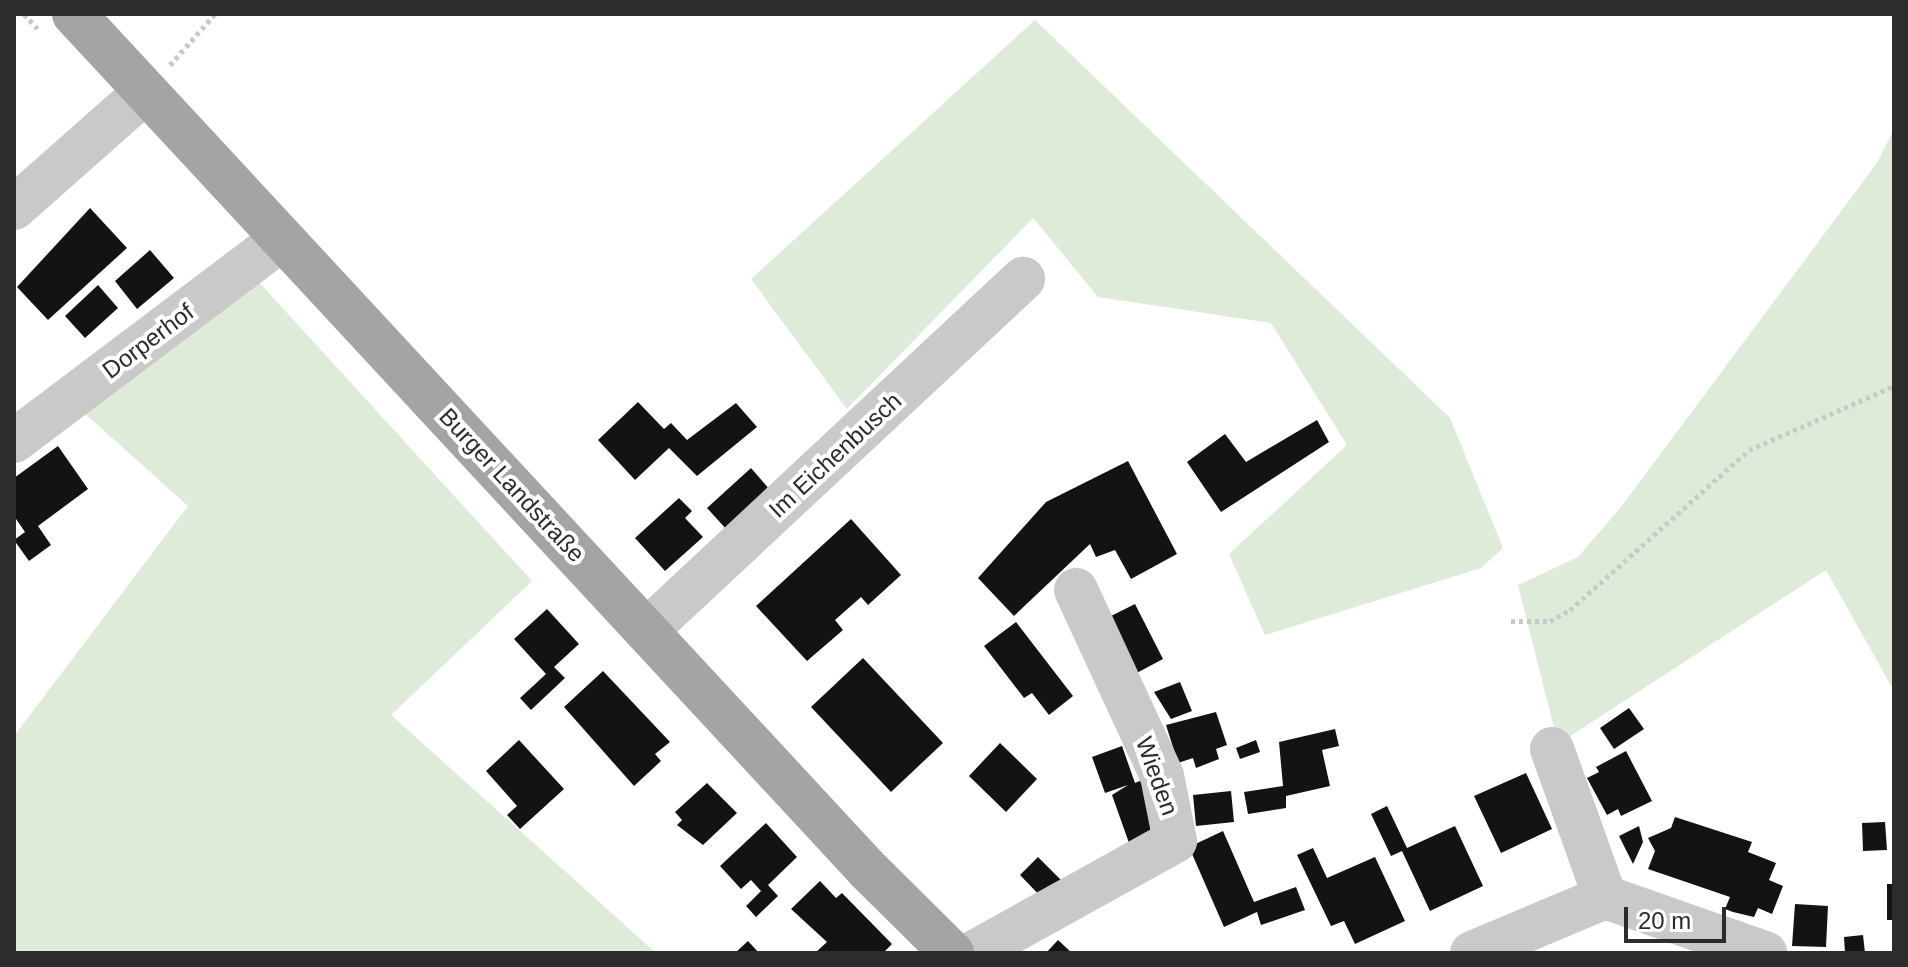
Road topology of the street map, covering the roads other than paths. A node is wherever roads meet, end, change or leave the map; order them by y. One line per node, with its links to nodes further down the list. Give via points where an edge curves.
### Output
1 (74, 14): 2 (main road, Burger Landstraße)
2 (145, 92): 3 (street); 4 (main road, Burger Landstraße)
3 (14, 208)
4 (282, 239): 6 (street, Dorperhof); 8 (main road, Burger Landstraße)
5 (1023, 279): 8 (street, Im Eichenbusch)
6 (14, 441)
7 (1076, 590): 12 (street, Wieden, via 1162,776 1175,841)
8 (646, 631): 11 (main road, Burger Landstraße)
9 (1552, 749): 10 (street)
10 (1605, 897): 13 (street); 14 (street)
11 (952, 953)
12 (973, 953)
13 (1472, 953)
14 (1765, 953)

